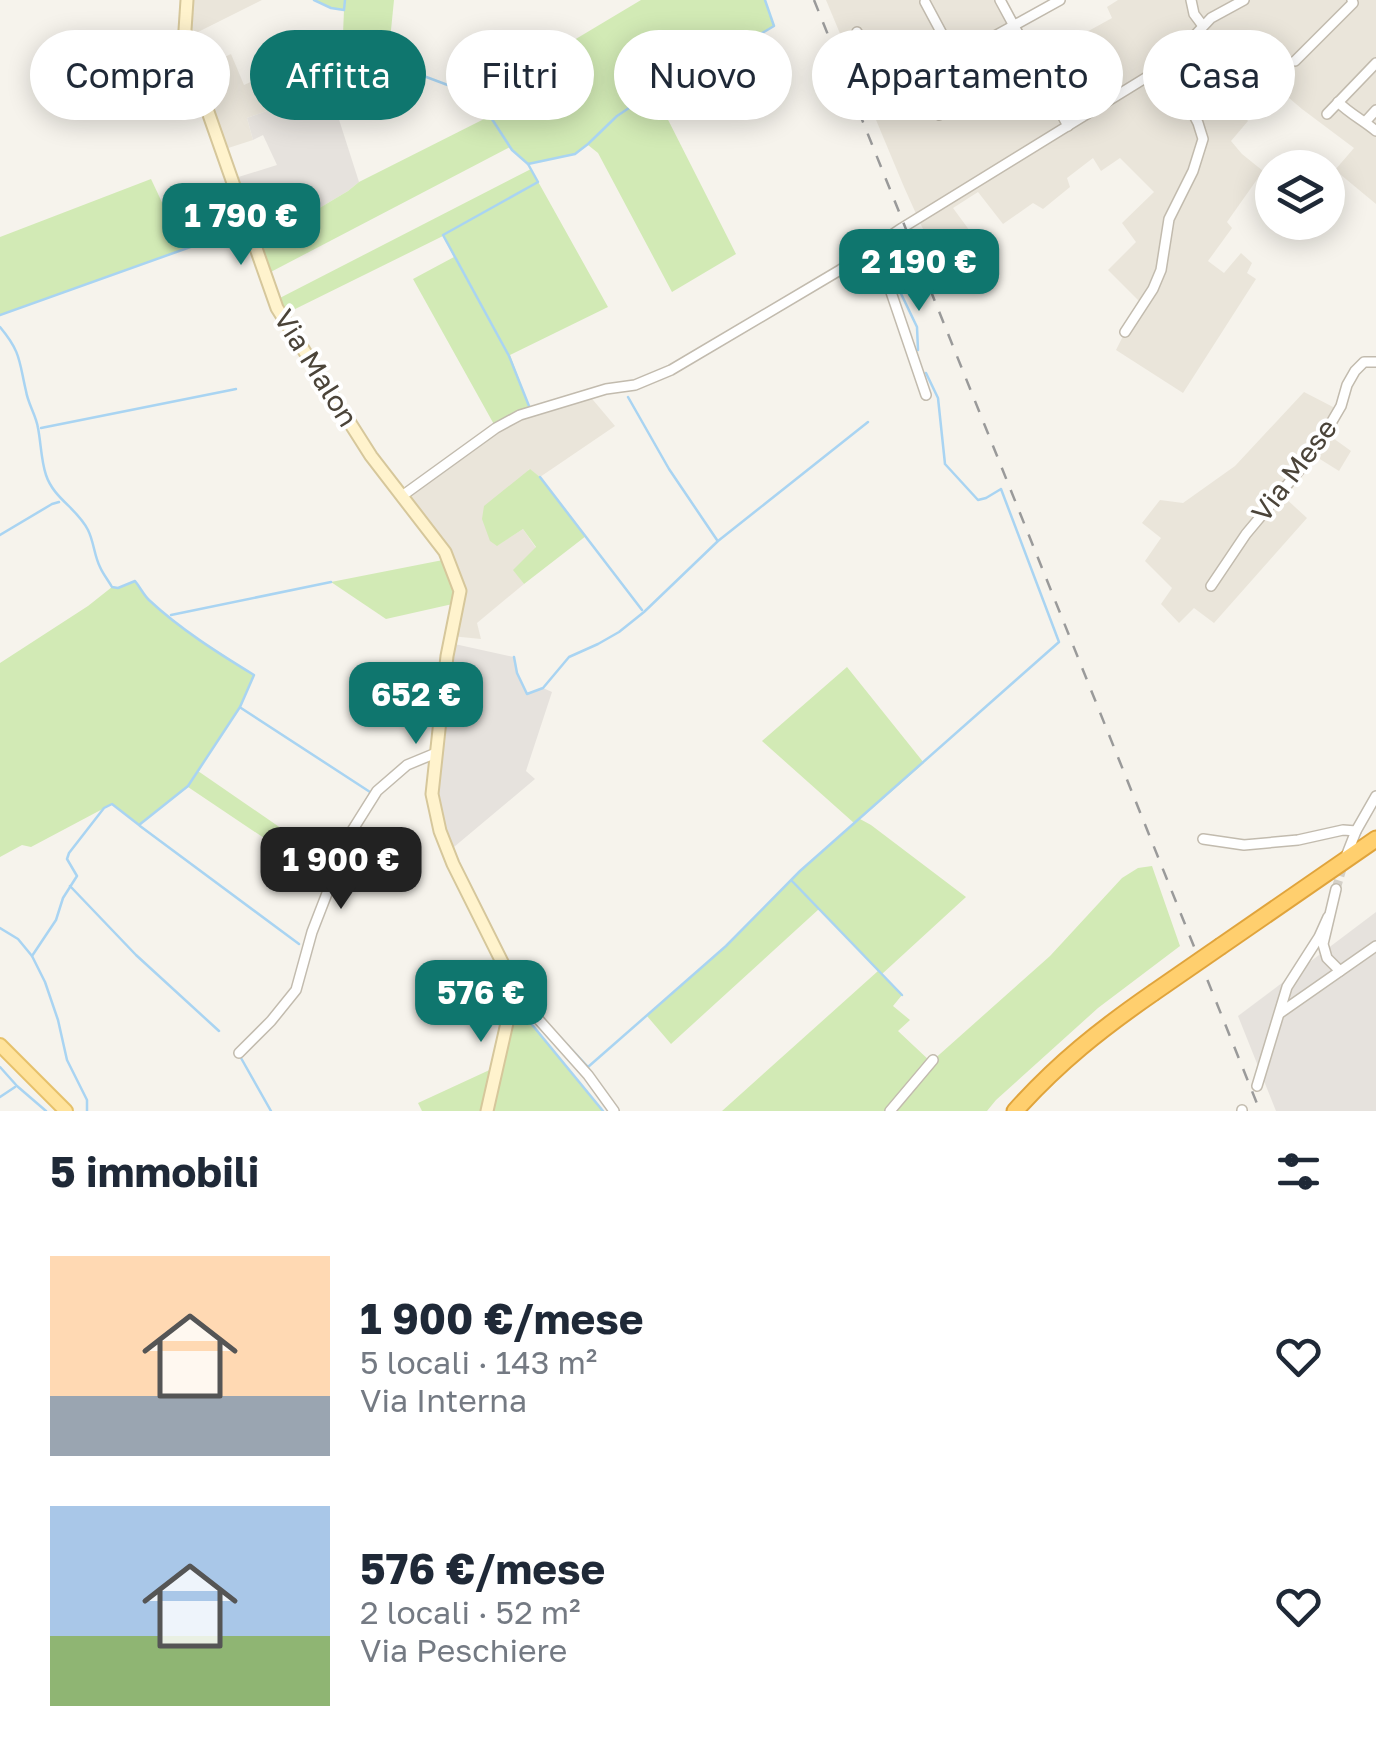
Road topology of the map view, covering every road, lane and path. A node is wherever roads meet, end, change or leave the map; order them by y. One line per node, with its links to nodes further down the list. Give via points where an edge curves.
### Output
1 (187, 0): 27 (street, Via Malon, via 184,30 194,72 277,308)
2 (1000, 0): 8 (street)
3 (1060, 0): 8 (street)
4 (1191, 0): 9 (street)
5 (1244, 0): 9 (street)
6 (1352, 0): 13 (street)
7 (924, 2): 10 (street)
8 (1014, 25): 11 (street); 21 (street)
9 (1202, 26): 12 (street)
10 (940, 30)
11 (1005, 30)
12 (1198, 30)
13 (1295, 61)
14 (1376, 63): 16 (street)
15 (1143, 80): 21 (street)
16 (1338, 102): 18 (street); 20 (street)
17 (1376, 110): 20 (street)
18 (1327, 114)
19 (1196, 120): 24 (street, via 1204,139 1168,219 1161,270)
20 (1365, 122): 22 (street)
21 (1068, 126): 23 (street)
22 (1376, 131)
23 (875, 245): 26 (street); 27 (street, via 670,370 531,410 496,428)
24 (1125, 332)
25 (1376, 362): 28 (street, Via Mese, via 1355,371 1313,454)
26 (926, 395)
27 (402, 496): 29 (street, Via Malon, via 445,552 460,591)
28 (1211, 586)
29 (436, 754): 41 (street, Via Malon, via 432,794 440,831); 45 (street, via 407,765 377,791 350,834 296,990)
30 (1376, 796): 31 (street)
31 (1356, 831): 32 (street, via 1244,845); 35 (street)
32 (1203, 839)
33 (1376, 839): 39 (highway)
34 (1376, 849): 39 (highway)
35 (1347, 854)
36 (1336, 888): 37 (street)
37 (1328, 917): 40 (street, via 1324,951); 43 (street, via 1290,980)
38 (1376, 946): 40 (street)
39 (1223, 949): 42 (highway, bridge)
40 (1340, 972): 43 (street)
41 (514, 992): 49 (street); 50 (street)
42 (1155, 996): 52 (highway, via 1064,1060); 53 (highway)
43 (1278, 1015): 47 (street)
44 (0, 1045): 48 (main road)
45 (239, 1052)
46 (934, 1060): 51 (street)
47 (1257, 1086)
48 (66, 1111)
49 (486, 1111)
50 (614, 1111)
51 (890, 1111)
52 (1015, 1111)
53 (1026, 1111)

